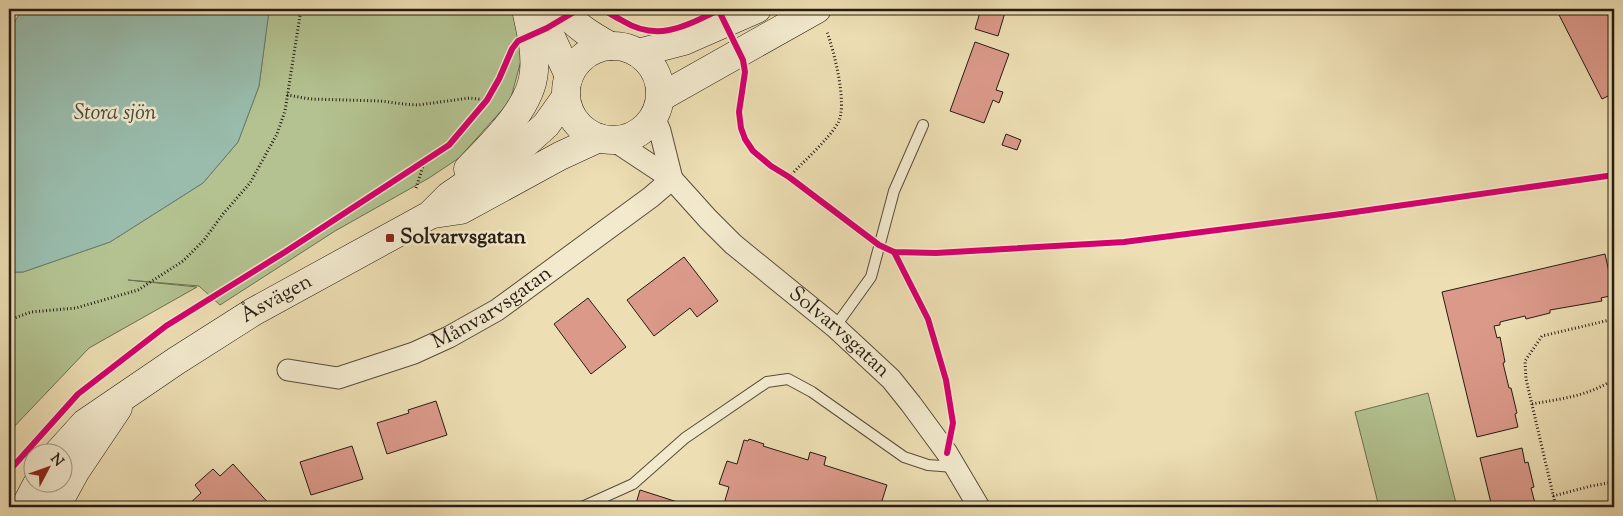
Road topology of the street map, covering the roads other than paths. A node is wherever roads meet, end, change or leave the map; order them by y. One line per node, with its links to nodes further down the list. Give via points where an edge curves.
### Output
1 (526, 9): 13 (street, via 532,35 534,70 527,96 492,143)
2 (541, 9): 8 (street)
3 (562, 9): 6 (street, via 585,32)
4 (757, 9): 7 (street, via 684,42)
5 (822, 20): 9 (street)
6 (610, 46): 7 (street, via 625,47); 8 (street, via 597,48 585,55 576,64)
7 (638, 53): 9 (street, via 654,68 659,82)
8 (568, 86): 11 (street, via 570,110 576,122 587,132); 13 (street, Åsvägen, via 546,125)
9 (657, 107): 11 (street, via 645,128 634,136); 12 (street)
10 (923, 125): 14 (lane, via 894,191 871,277)
11 (606, 139): 12 (street); 13 (street, Åsvägen, via 560,156 461,210)
12 (672, 179): 14 (street, Solvarvsgatan, via 734,244); 15 (street, Månvarvsgatan, via 497,310 449,337 414,353 338,378)
13 (419, 221): 16 (street, Åsvägen, via 253,312)
14 (834, 327): 18 (street, Solvarvsgatan, via 891,379)
15 (288, 370)
16 (129, 393): 17 (street, Åsvägen, via 85,423); 21 (street, Åsvägen, via 84,458)
17 (66, 444)
18 (955, 467): 22 (lane, via 928,465 904,457 812,392 788,379 767,382 685,438 633,484); 23 (street, Solvarvsgatan)
19 (32, 494): 20 (street)
20 (25, 507)
21 (56, 507)
22 (582, 507)
23 (978, 507)

